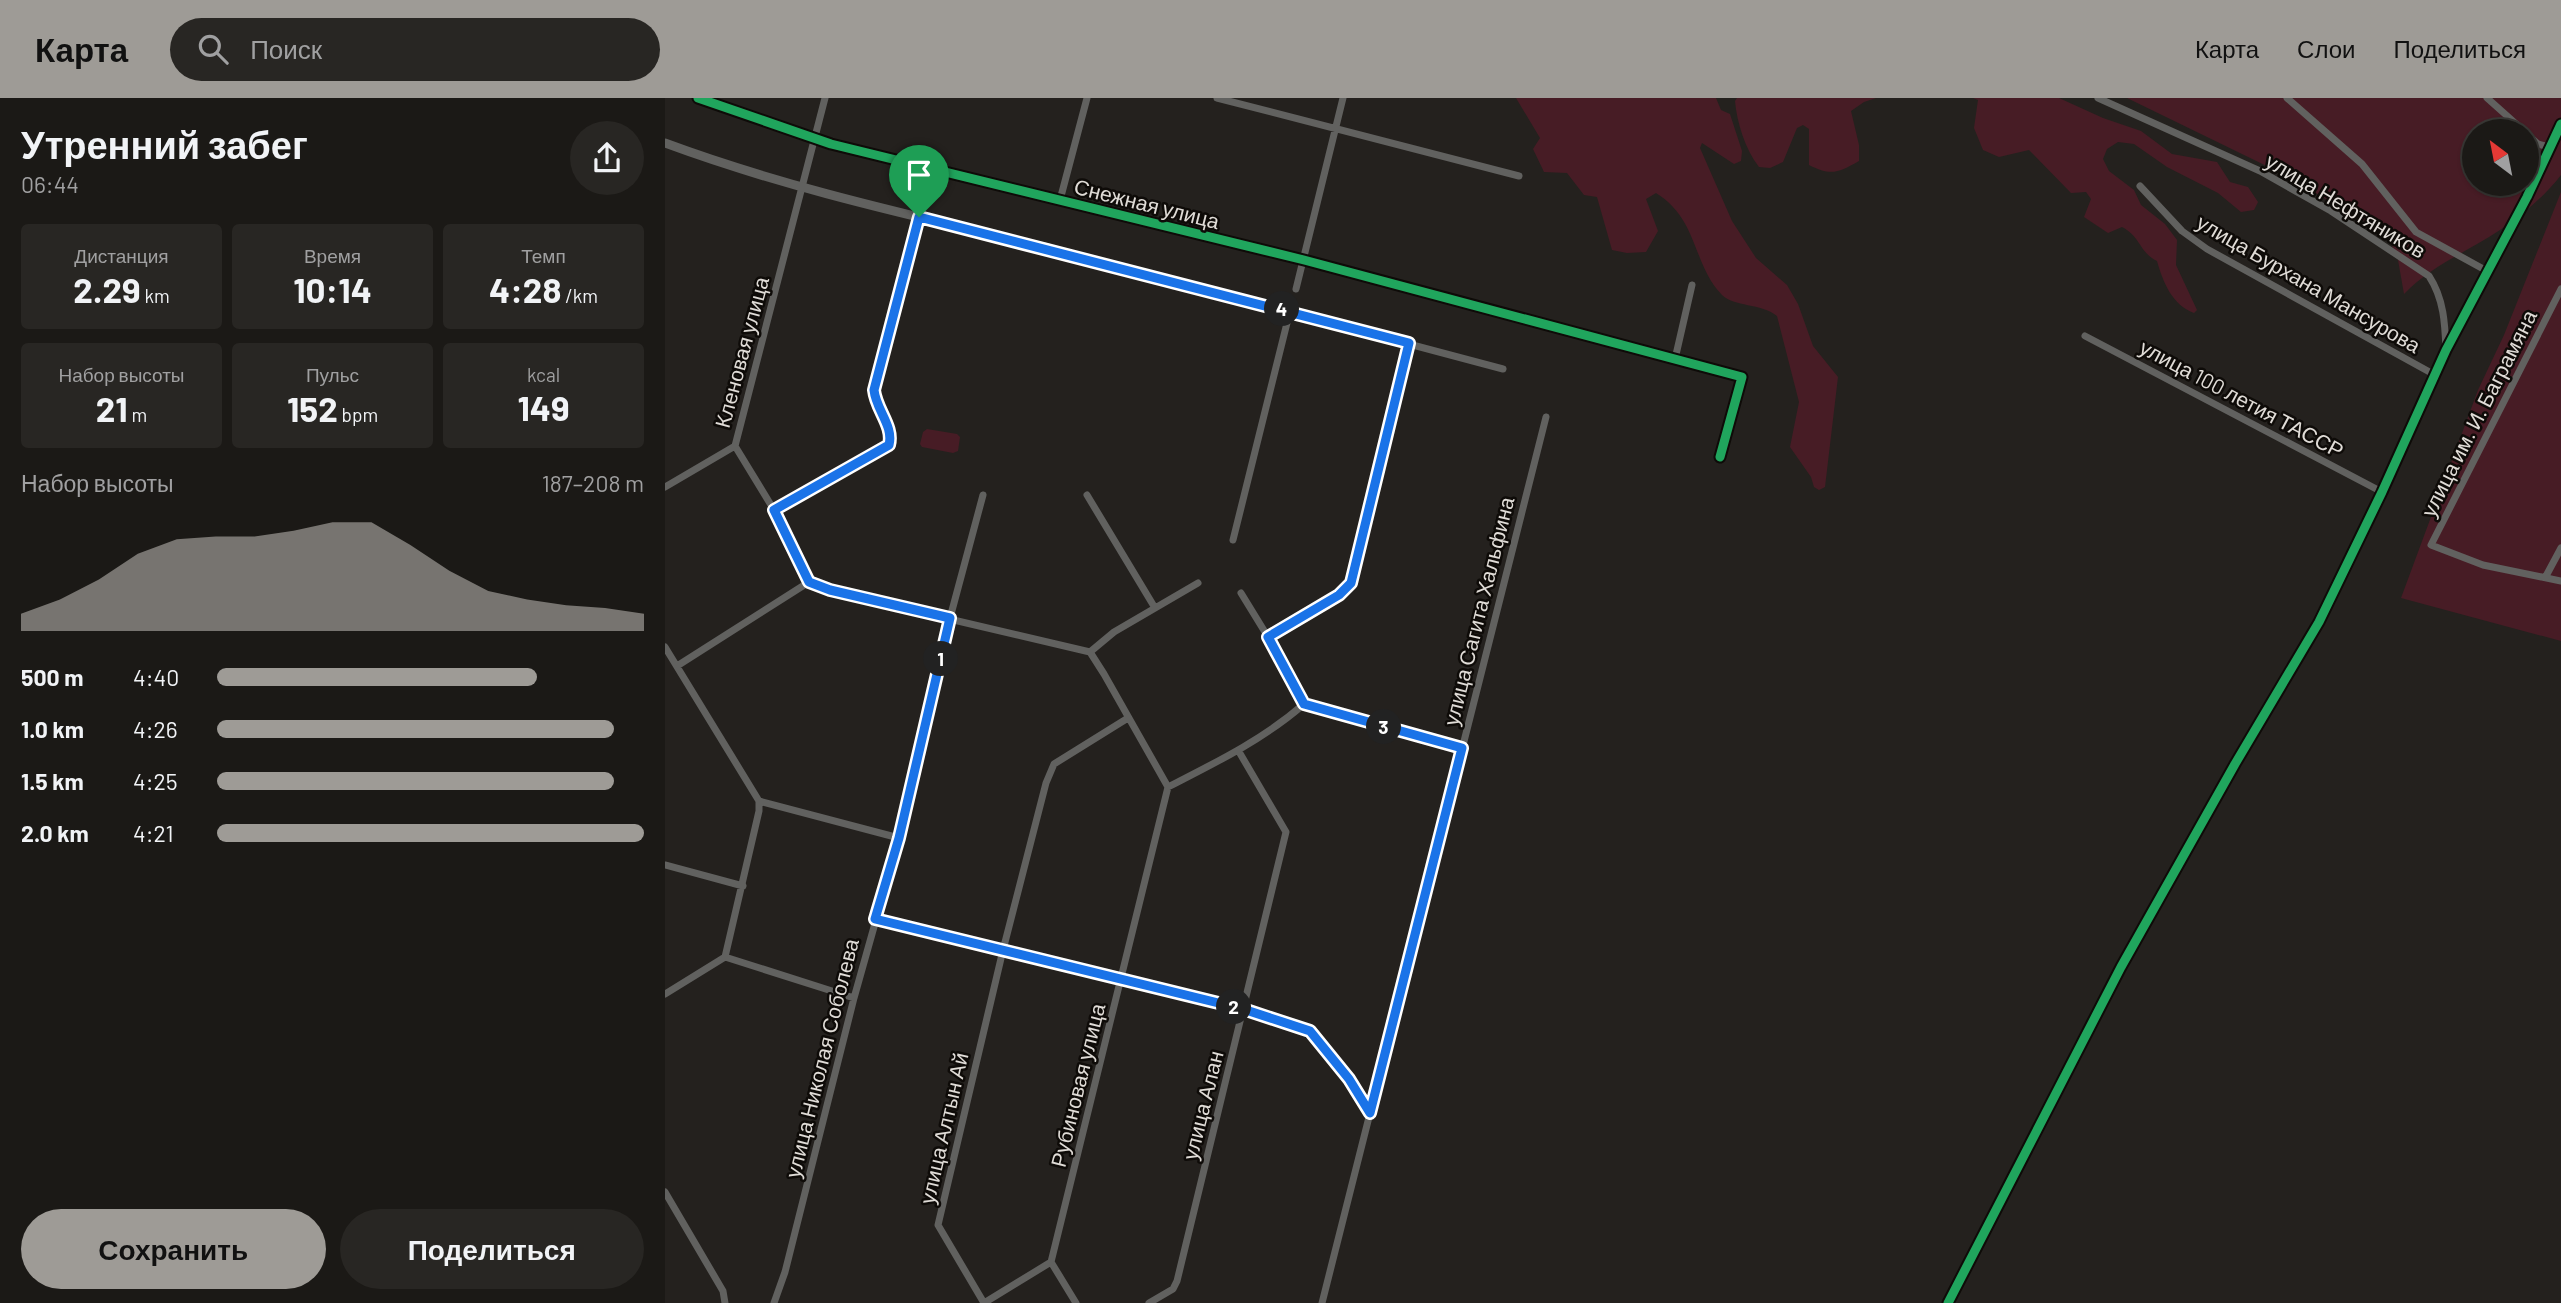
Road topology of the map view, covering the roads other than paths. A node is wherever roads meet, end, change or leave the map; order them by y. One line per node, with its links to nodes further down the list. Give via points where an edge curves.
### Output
1 (698, 98): 12 (street, Снежная улица)
2 (825, 98): 12 (street, Кленовая улица)
3 (1087, 98): 19 (street)
4 (1217, 98): 11 (street)
5 (1343, 98): 11 (street)
6 (2098, 98): 30 (street, улица Нефтяников, via 2260,171 2429,276 2444,314)
7 (2287, 98): 23 (street, via 2362,164 2416,232)
8 (2487, 98): 9 (street)
9 (2510, 119)
10 (2561, 124): 15 (street)
11 (1335, 128): 16 (street); 22 (street)
12 (815, 139): 18 (street, Кленовая улица); 19 (street, Снежная улица)
13 (665, 143): 18 (street)
14 (2539, 144): 15 (street)
15 (2549, 147): 23 (street)
16 (1520, 176)
17 (2140, 186): 33 (street, улица Бурхана Мансурова, via 2182,231 2207,249)
18 (802, 188): 20 (street); 35 (street, Кленовая улица)
19 (1060, 200): 22 (street, Снежная улица)
20 (919, 217): 21 (street); 41 (street, via 874,390 891,435 889,445)
21 (1048, 248): 27 (street)
22 (1304, 260): 25 (street); 31 (street, Снежная улица)
23 (2487, 271): 30 (street)
24 (1692, 285): 31 (street)
25 (1296, 289)
26 (2561, 289): 44 (street, улица им. И. Баграмяна, via 2431,545 2483,565)
27 (1290, 311): 29 (street); 42 (street)
28 (2085, 336): 38 (street, улица 100 летия ТАССР)
29 (1409, 343): 32 (street); 51 (street, via 1351,583 1339,595)
30 (2446, 350): 33 (street)
31 (1675, 359): 36 (street, Снежная улица, via 1742,377)
32 (1503, 369)
33 (2435, 375): 38 (street)
34 (1546, 417): 57 (street, улица Сагита Хальфина)
35 (735, 446): 37 (street, Кленовая улица); 41 (street)
36 (1720, 457)
37 (666, 484)
38 (2382, 492): 80 (street, via 2319,622 2121,967)
39 (983, 495): 50 (street, улица Николая Соболева)
40 (1087, 495): 49 (street)
41 (774, 510): 46 (street)
42 (1233, 540)
43 (2561, 548): 44 (street)
44 (2546, 576): 45 (street, улица им. И. Баграмяна)
45 (2561, 581)
46 (809, 582): 50 (street); 54 (street)
47 (1198, 583): 49 (street)
48 (1241, 593): 51 (street)
49 (1155, 608): 53 (street)
50 (950, 618): 53 (street); 61 (street, улица Николая Соболева)
51 (1268, 637): 55 (street)
52 (665, 647): 54 (street)
53 (1090, 652): 56 (street)
54 (677, 666): 60 (street)
55 (1304, 704): 57 (street); 58 (street)
56 (1128, 718): 59 (street); 65 (street, улица Алтын Ай, via 1054,764)
57 (1462, 748): 71 (street, улица Сагита Хальфина)
58 (1237, 750): 59 (street); 70 (street, улица Алан, via 1286,832)
59 (1168, 787): 67 (street, Рубиновая улица)
60 (759, 801): 61 (street); 63 (street)
61 (899, 838): 64 (street, улица Николая Соболева)
62 (665, 865): 63 (street)
63 (743, 886): 66 (street)
64 (875, 919): 65 (street); 69 (street, улица Николая Соболева)
65 (1003, 950): 67 (street); 76 (street, улица Алтын Ай, via 938,1225)
66 (725, 957): 68 (street); 69 (street)
67 (1121, 980): 70 (street); 73 (street, Рубиновая улица)
68 (665, 994)
69 (853, 998): 75 (street, улица Николая Соболева)
70 (1243, 1009): 71 (street, via 1310,1031); 78 (street, улица Алан, via 1177,1281 1173,1289)
71 (1370, 1113): 79 (street, улица Сагита Хальфина)
72 (665, 1192): 74 (street, via 723,1291)
73 (1051, 1262): 76 (street); 77 (street)
74 (725, 1303)
75 (774, 1303)
76 (984, 1303)
77 (1076, 1303)
78 (1149, 1303)
79 (1322, 1303)
80 (1948, 1303)

